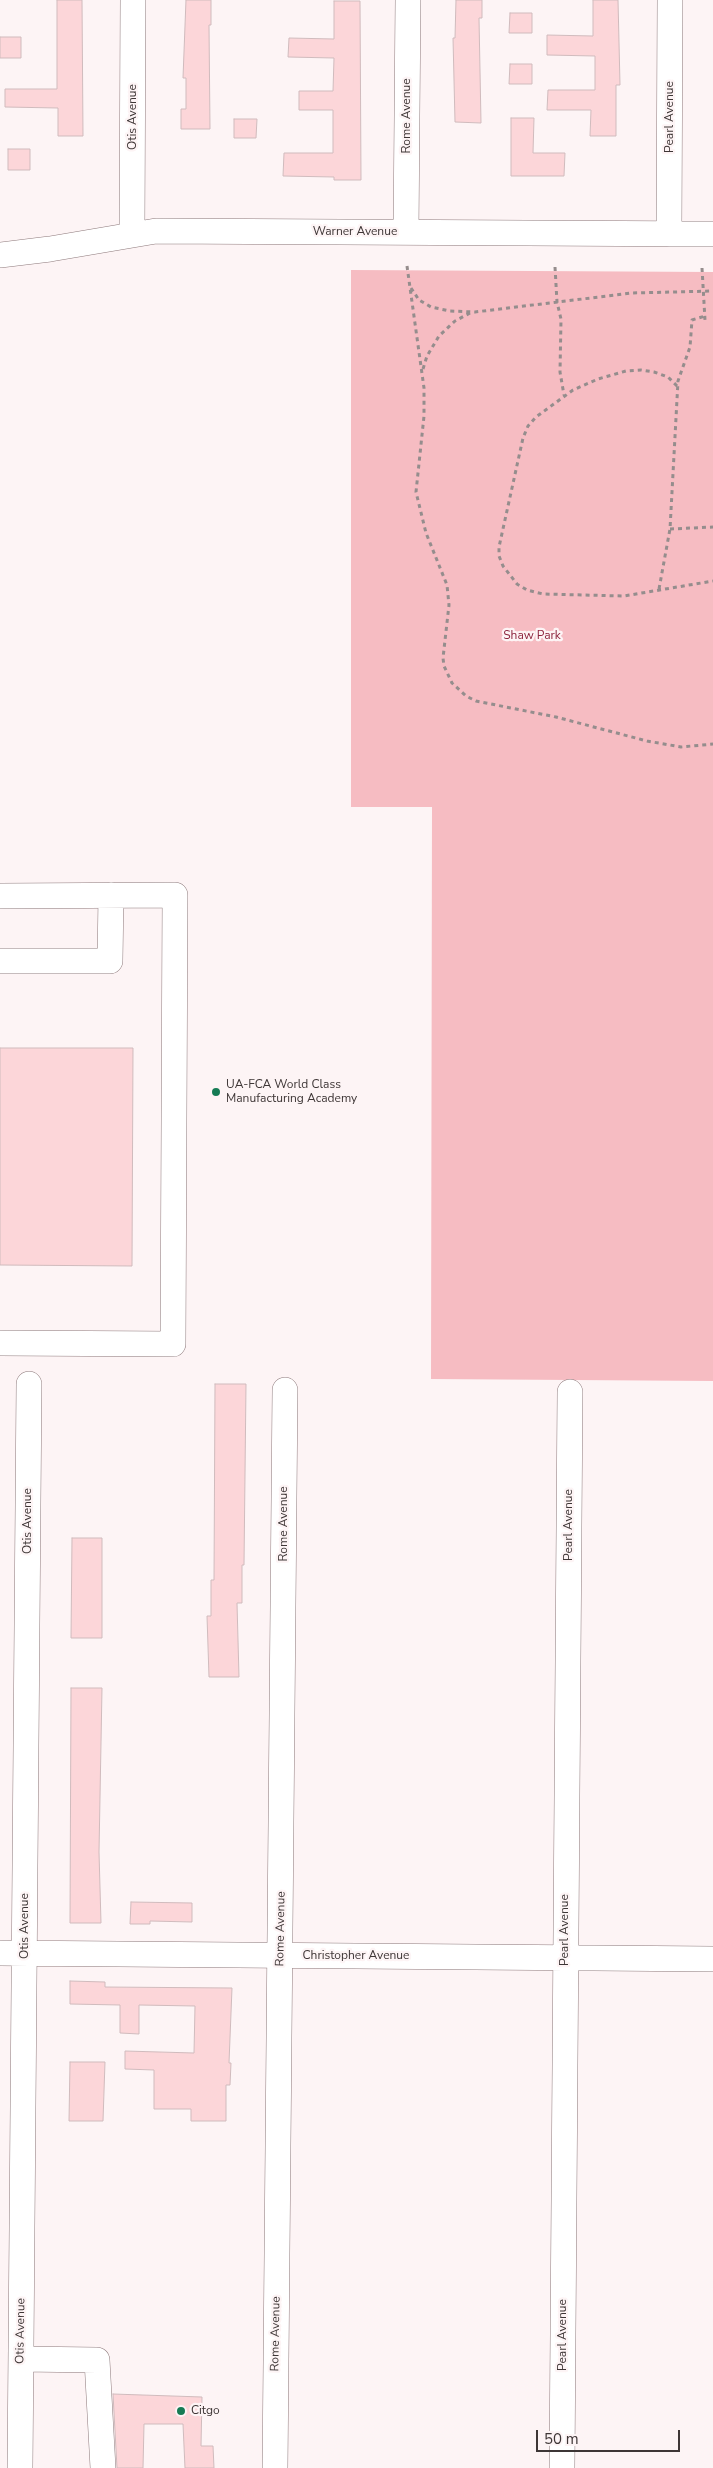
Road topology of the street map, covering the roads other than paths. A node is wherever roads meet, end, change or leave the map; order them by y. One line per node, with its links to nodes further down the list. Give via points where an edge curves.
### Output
1 (133, 0): 5 (street, Otis Avenue)
2 (408, 0): 4 (street, Rome Avenue)
3 (670, 0): 6 (street, Pearl Avenue)
4 (406, 232): 5 (street, Warner Avenue, via 156,231); 6 (street, Warner Avenue)
5 (132, 234): 8 (street, Warner Avenue)
6 (669, 234): 7 (street, Warner Avenue)
7 (713, 234)
8 (0, 255)
9 (111, 895): 10 (street); 11 (street, via 110,961); 12 (street, via 175,895 173,1344)
10 (0, 896)
11 (0, 961)
12 (0, 1343)
13 (29, 1384): 17 (street, Otis Avenue)
14 (285, 1390): 18 (street, Rome Avenue)
15 (570, 1392): 19 (street, Pearl Avenue)
16 (0, 1953): 17 (street, Christopher Avenue)
17 (25, 1953): 18 (street, Christopher Avenue); 21 (street, Otis Avenue)
18 (280, 1954): 19 (street, Christopher Avenue); 24 (street, Rome Avenue)
19 (565, 1957): 20 (street, Christopher Avenue); 25 (street, Pearl Avenue)
20 (713, 1959)
21 (21, 2360): 22 (street, Otis Avenue); 23 (street, via 97,2360)
22 (20, 2468)
23 (103, 2468)
24 (275, 2468)
25 (562, 2468)

